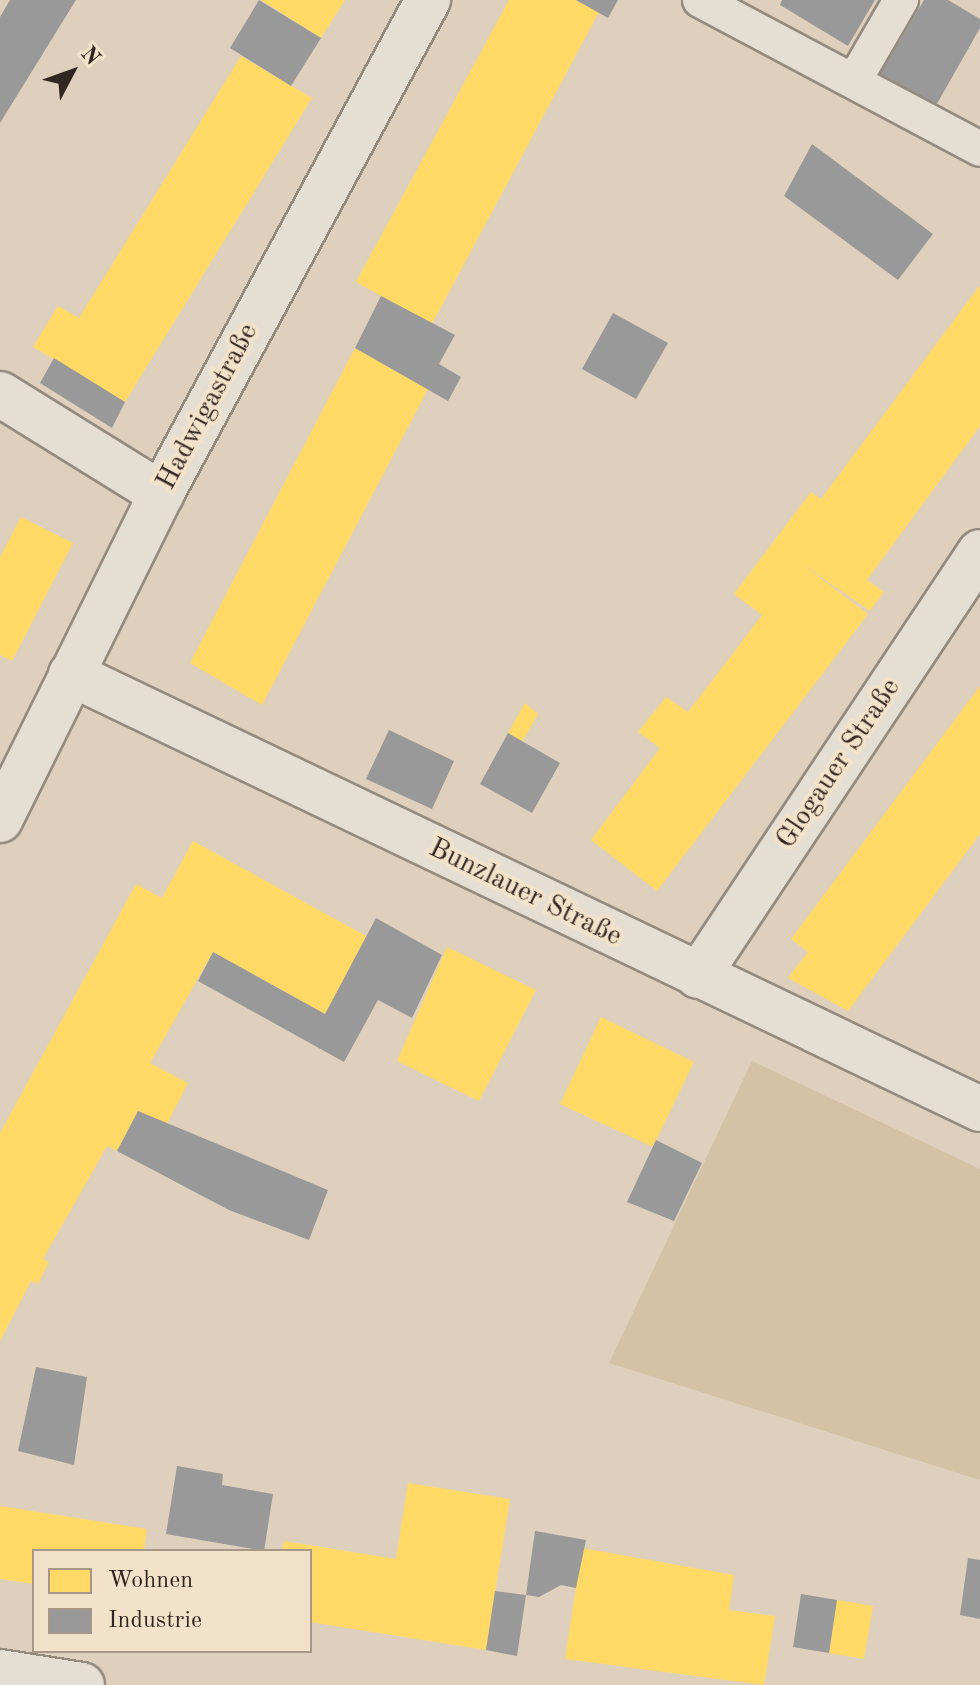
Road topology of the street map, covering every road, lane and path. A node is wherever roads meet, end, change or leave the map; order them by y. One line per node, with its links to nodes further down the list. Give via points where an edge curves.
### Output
1 (428, 0): 7 (street, Hadwigastraße)
2 (700, 0): 4 (lane)
3 (901, 0): 4 (lane)
4 (854, 81): 5 (lane)
5 (980, 149)
6 (0, 394): 7 (street)
7 (161, 494): 9 (street, Hadwigastraße)
8 (980, 552): 11 (street, Glogauer Straße)
9 (71, 674): 10 (street, Hadwigastraße); 11 (street, Bunzlauer Straße)
10 (0, 820)
11 (698, 976): 12 (street, Bunzlauer Straße)
12 (980, 1109)
13 (0, 1672): 14 (street)
14 (82, 1685)

